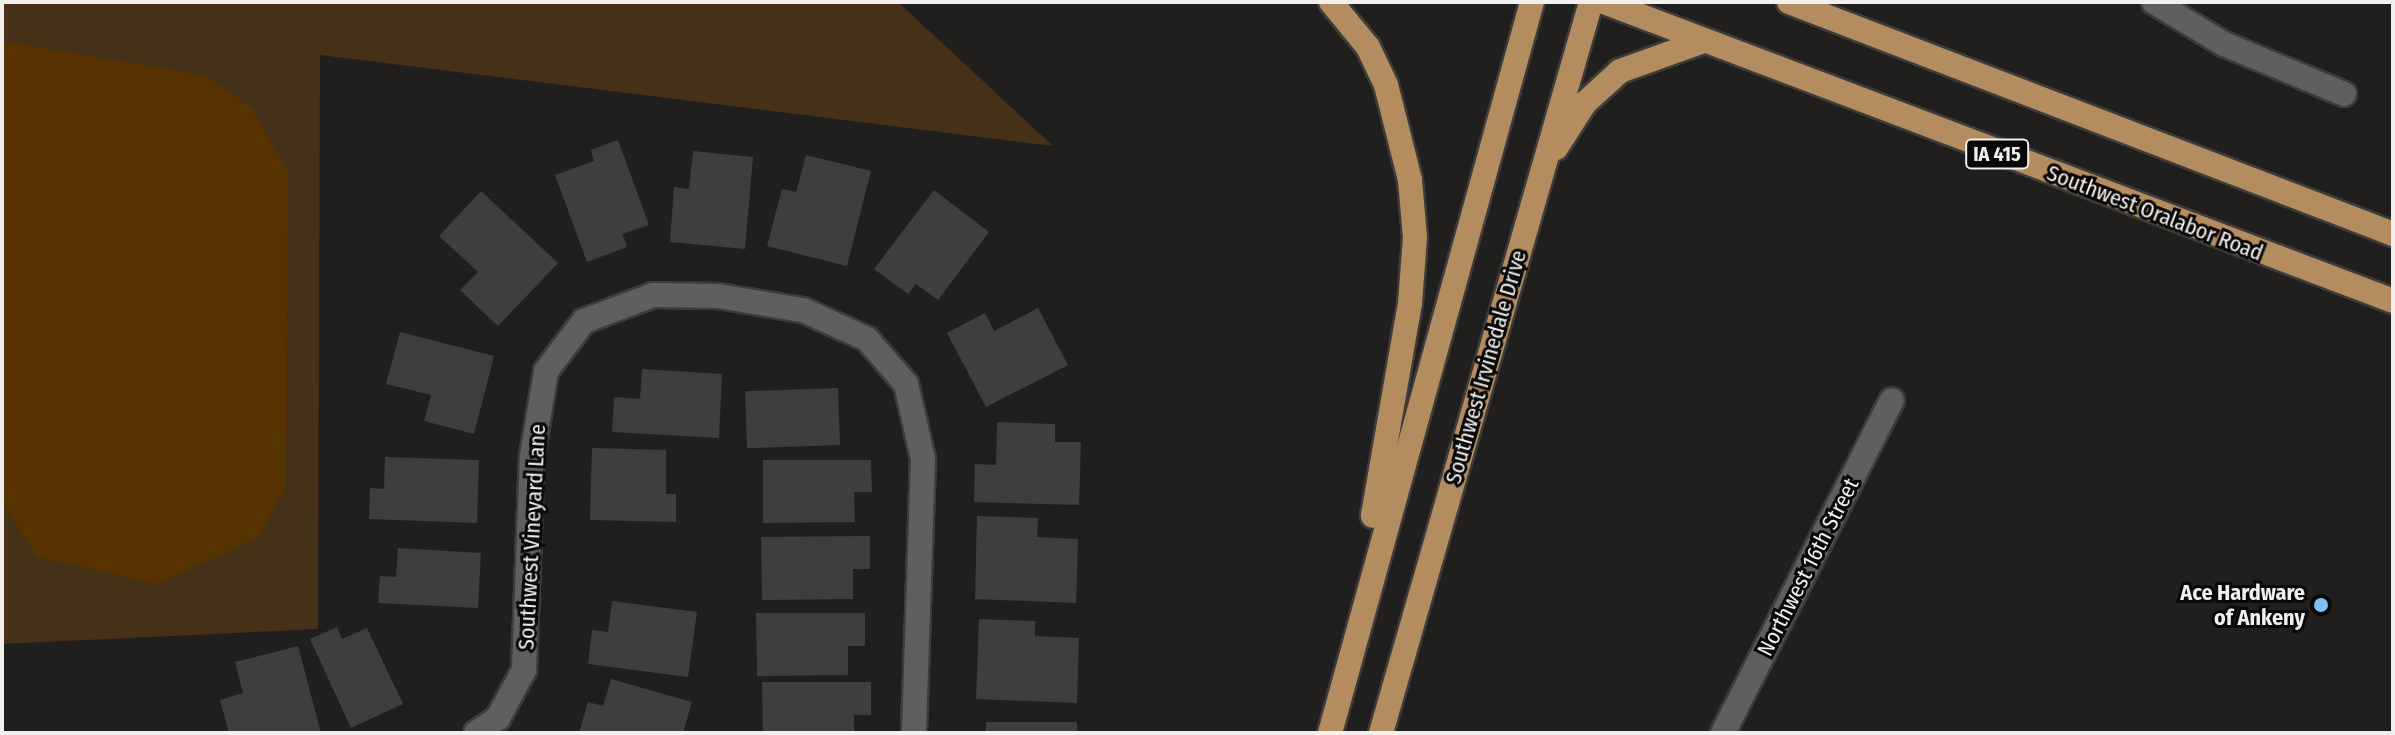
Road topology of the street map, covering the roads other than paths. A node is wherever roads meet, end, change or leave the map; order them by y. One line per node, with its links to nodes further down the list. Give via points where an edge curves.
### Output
1 (1331, 2): 13 (main road, via 1368,47 1386,85 1410,180 1415,237 1410,303)
2 (1532, 2): 13 (main road)
3 (1591, 2): 9 (main road, Southwest Irvinedale Drive)
4 (1604, 2): 7 (main road, Southwest Oralabor Road / IA 415)
5 (1789, 2): 10 (main road)
6 (2154, 2): 8 (street, via 2224,44)
7 (1701, 42): 9 (main road, via 1620,71 1585,103); 11 (main road, Southwest Oralabor Road / IA 415)
8 (2344, 94)
9 (1542, 170): 17 (main road, Southwest Irvinedale Drive)
10 (2393, 234)
11 (2393, 301)
12 (1892, 400): 18 (street, Northwest 16th Street)
13 (1353, 636): 16 (main road)
14 (476, 733): 15 (street, Southwest Vineyard Lane, via 498,718 524,670 532,456 546,371 584,321 653,295 718,296 803,310 867,339 906,384 923,459)
15 (914, 733)
16 (1330, 733)
17 (1381, 733)
18 (1723, 733)

